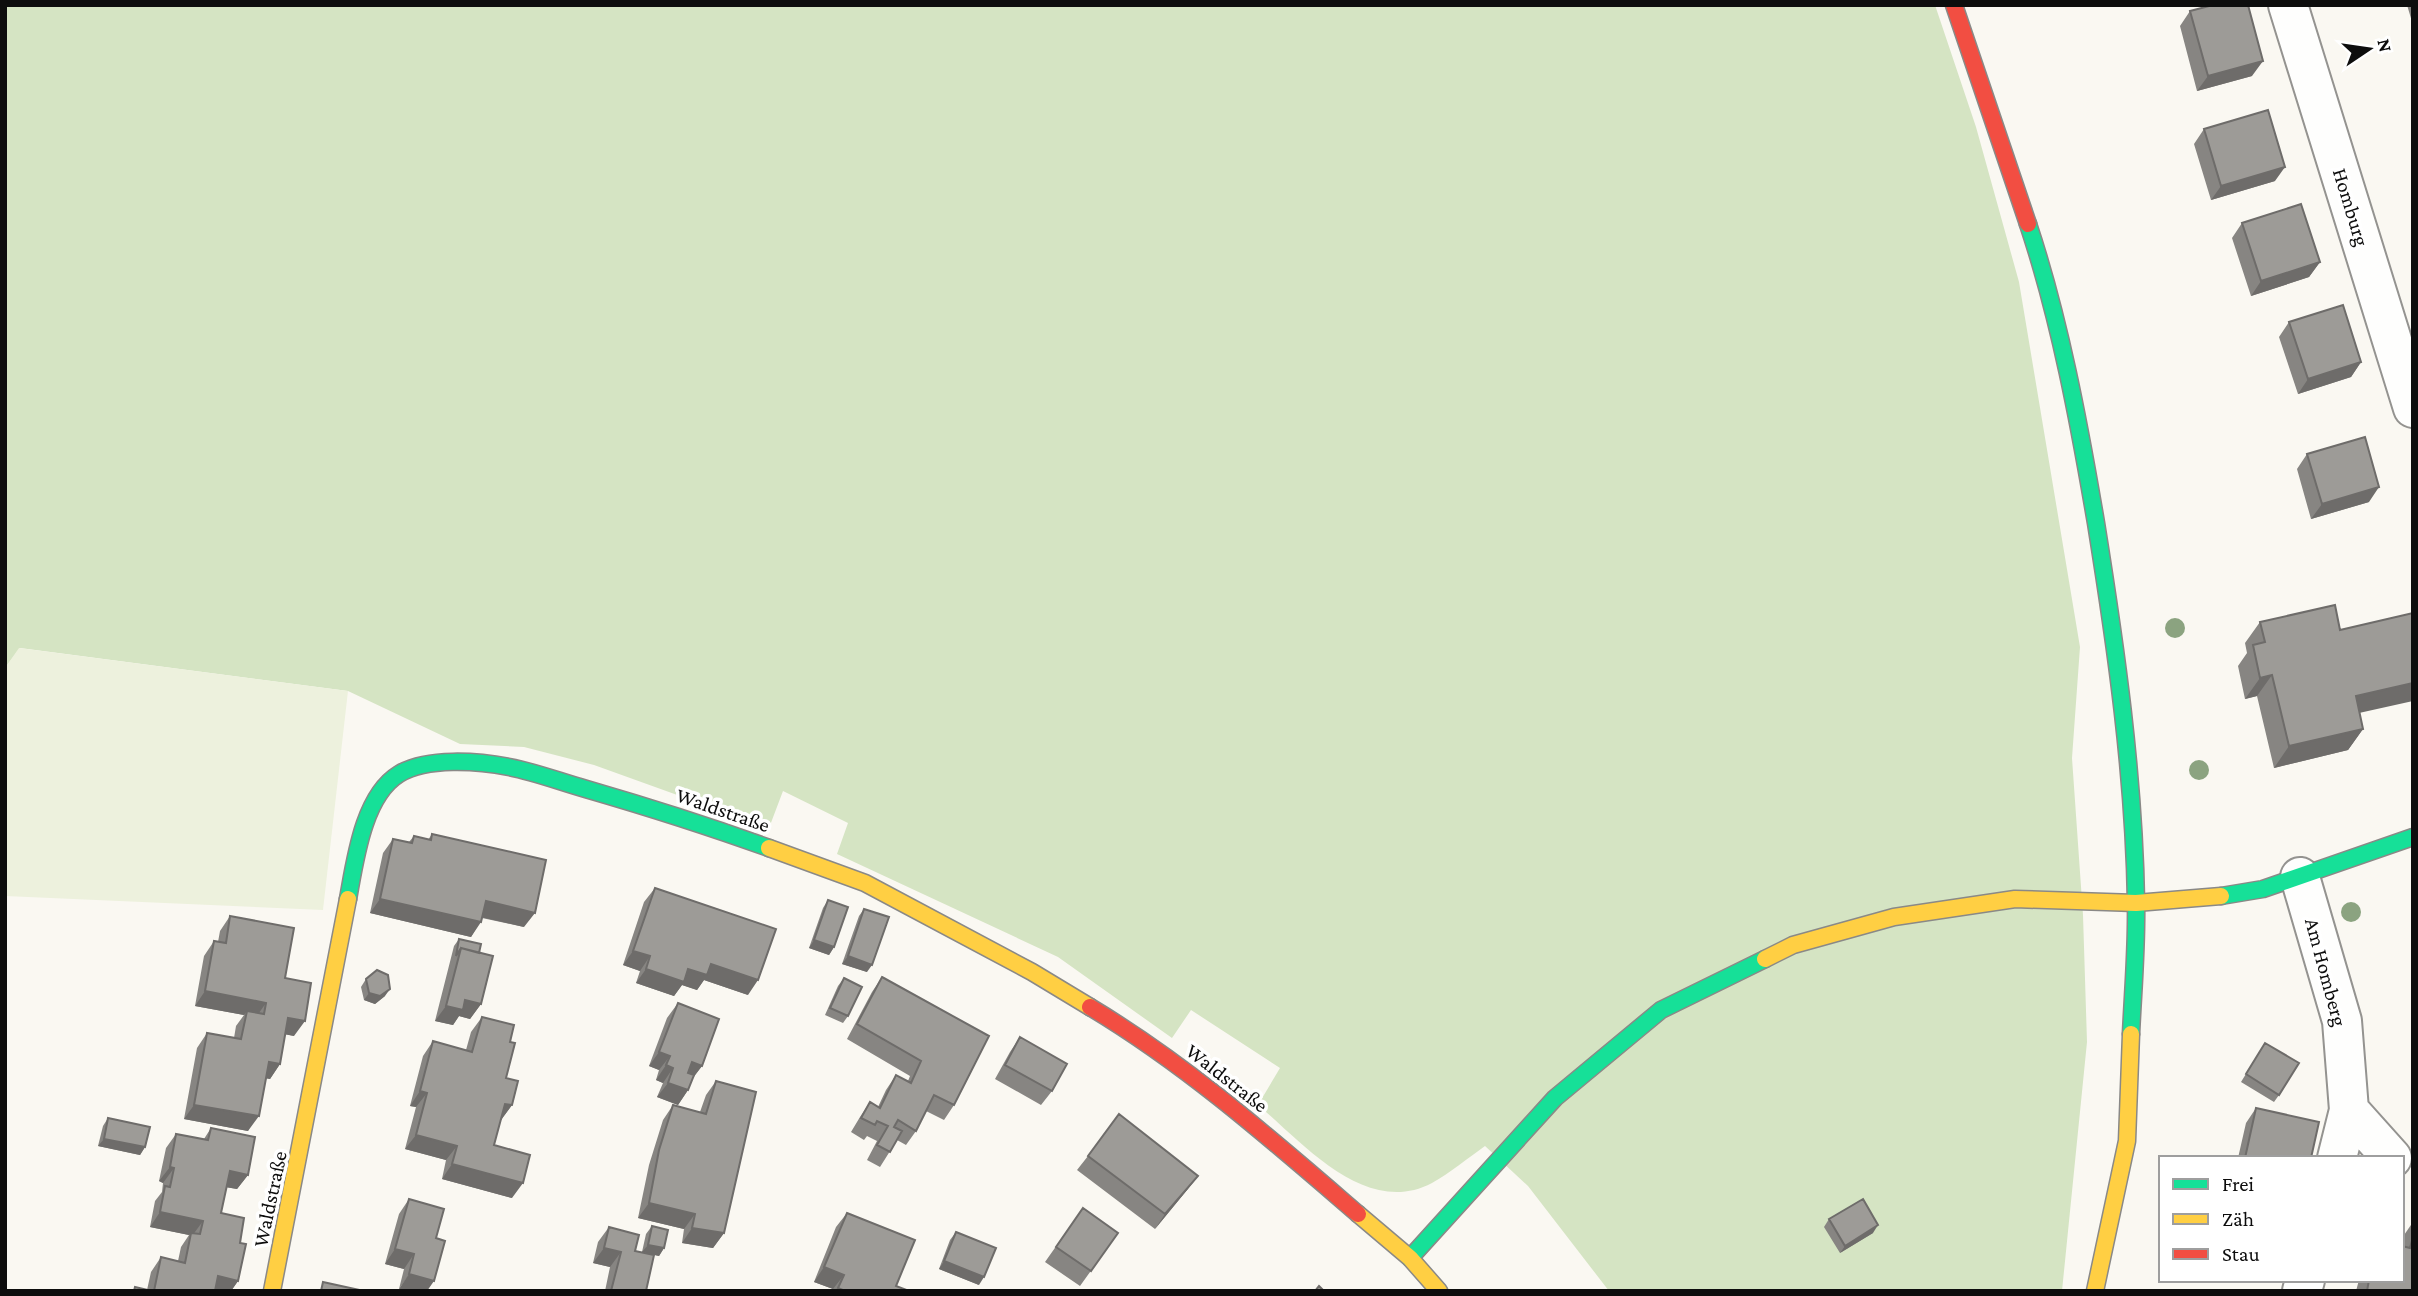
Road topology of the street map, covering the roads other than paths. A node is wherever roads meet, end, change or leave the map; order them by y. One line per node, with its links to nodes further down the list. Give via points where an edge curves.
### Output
1 (1954, 5): 6 (street, via 2038,255 2082,439 2115,641 2130,779)
2 (2288, 5): 3 (street, Homburg)
3 (2413, 408)
4 (2413, 837): 5 (street)
5 (2300, 877): 6 (street, via 2226,896); 7 (street, Am Homberg, via 2342,1021)
6 (2136, 903): 10 (street, via 2015,899 1894,917 1793,945 1661,1010 1555,1098); 13 (street, via 2127,1140)
7 (2349, 1111): 8 (street, Am Homberg); 9 (street)
8 (2338, 1156)
9 (2390, 1156)
10 (1410, 1258): 11 (street, Waldstraße, via 1226,1101 1142,1038 865,883 692,820 509,767 473,763 428,765 399,774 376,796 357,852); 12 (street, Waldstraße)
11 (272, 1291)
12 (1438, 1291)
13 (2095, 1291)

